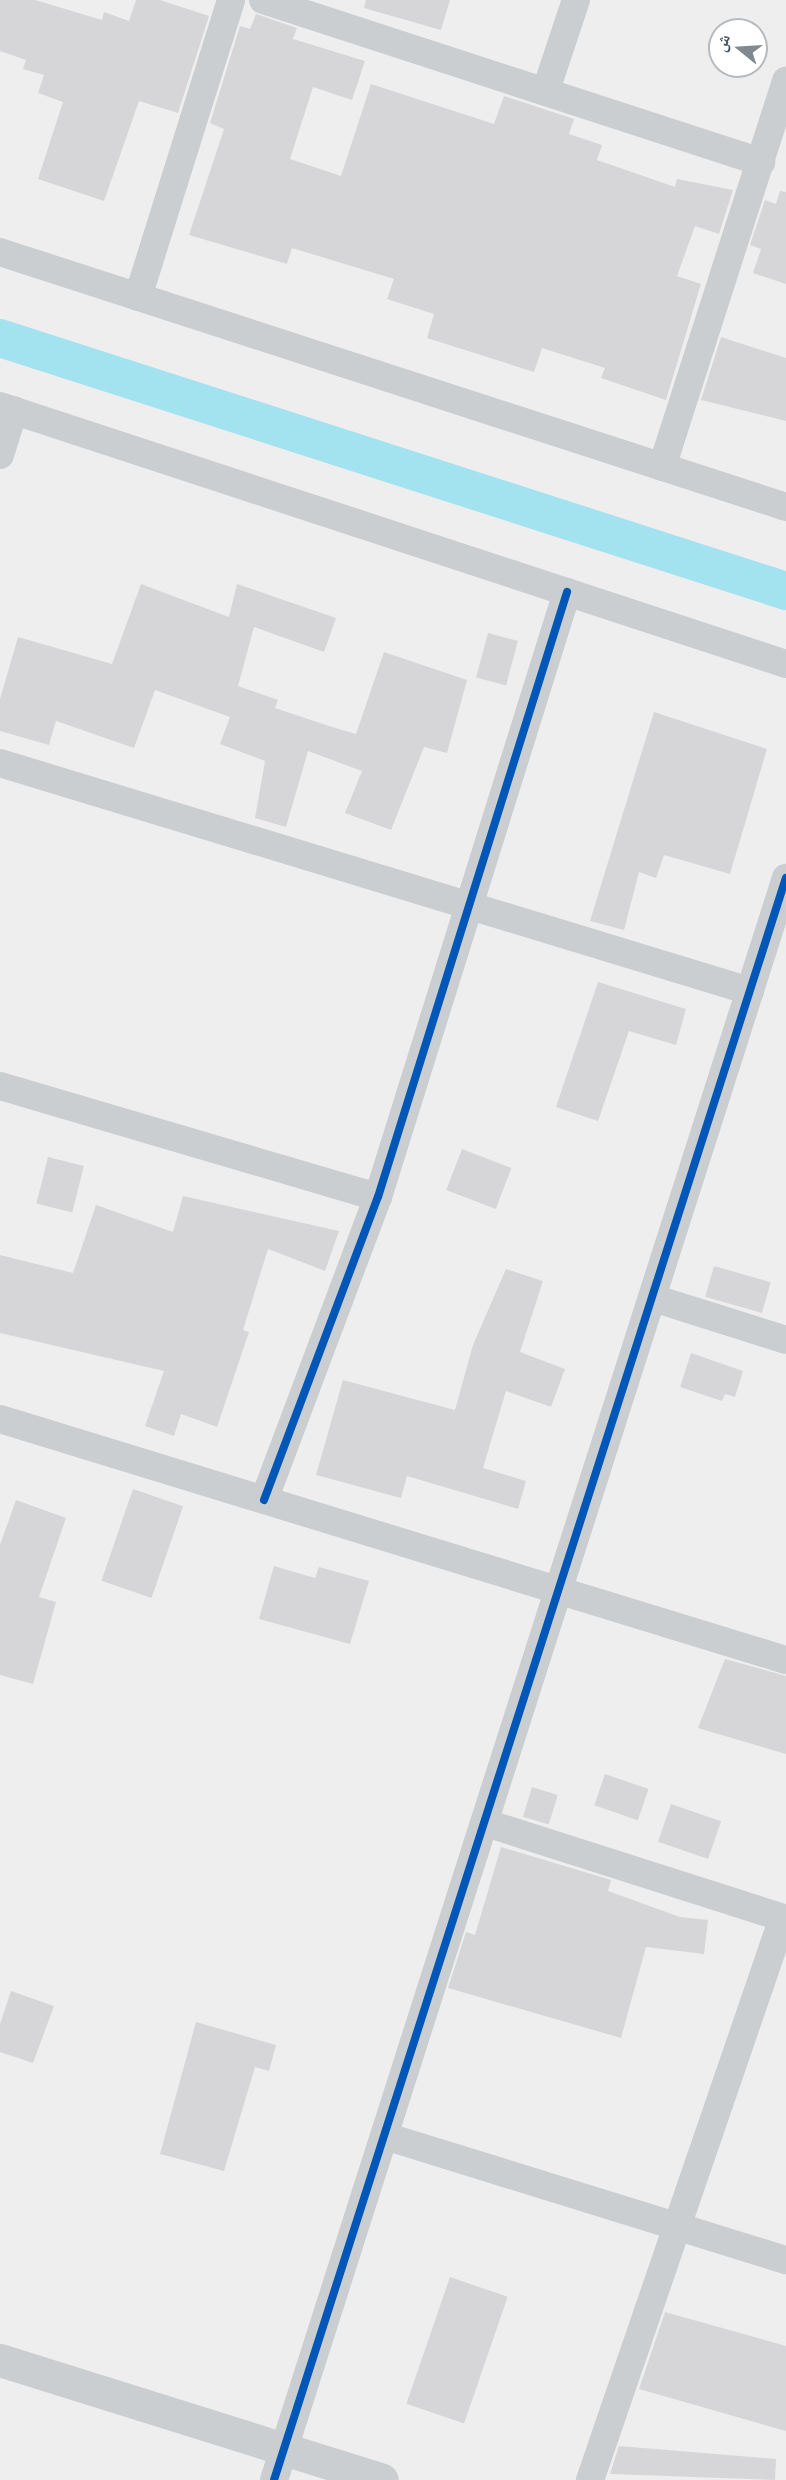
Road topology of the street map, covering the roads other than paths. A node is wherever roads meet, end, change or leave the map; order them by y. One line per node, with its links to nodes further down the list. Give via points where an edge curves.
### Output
1 (231, 0): 8 (street)
2 (263, 0): 5 (street)
3 (576, 0): 5 (street)
4 (786, 80): 6 (street)
5 (546, 90): 6 (street)
6 (761, 162): 11 (street)
7 (0, 252): 8 (street)
8 (138, 297): 11 (street)
9 (7, 408): 10 (street); 13 (street)
10 (0, 455)
11 (662, 467): 12 (street)
12 (786, 507)
13 (567, 592): 14 (street); 17 (street)
14 (786, 664)
15 (0, 763): 17 (street)
16 (786, 879): 18 (street)
17 (469, 906): 18 (street); 20 (street)
18 (750, 991): 21 (street)
19 (0, 1086): 20 (street)
20 (378, 1197): 24 (street)
21 (653, 1298): 22 (street); 25 (street)
22 (786, 1340)
23 (0, 1419): 24 (street)
24 (264, 1500): 25 (street)
25 (560, 1590): 26 (street); 27 (street)
26 (786, 1660)
27 (486, 1823): 28 (street); 29 (street)
28 (785, 1918): 30 (street)
29 (388, 2137): 30 (street); 33 (street)
30 (674, 2225): 31 (street); 36 (street)
31 (786, 2260)
32 (0, 2360): 33 (street)
33 (283, 2448): 34 (street); 35 (street)
34 (274, 2480)
35 (382, 2480)
36 (590, 2480)

